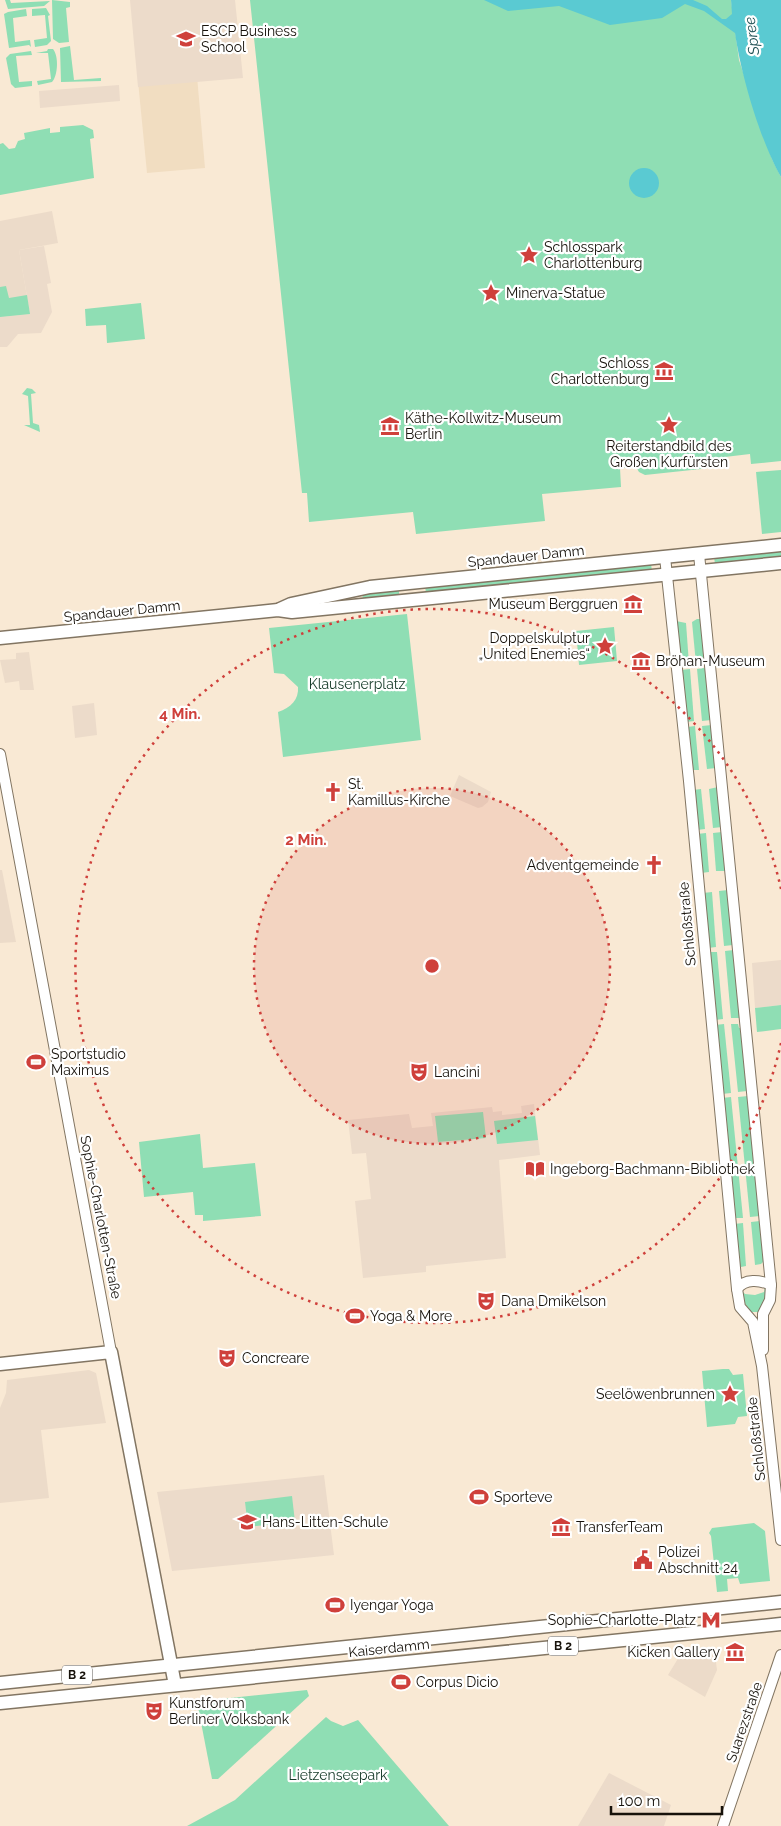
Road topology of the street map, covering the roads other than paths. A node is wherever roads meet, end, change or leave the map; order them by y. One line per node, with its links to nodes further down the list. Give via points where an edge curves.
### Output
1 (781, 545): 2 (main road, Spandauer Damm)
2 (699, 554): 3 (main road, Spandauer Damm); 5 (street, Schloßstraße)
3 (665, 557): 6 (street, Schloßstraße); 7 (main road, Spandauer Damm, via 370,587 290,604)
4 (781, 563): 5 (main road, Spandauer Damm)
5 (701, 570): 6 (main road, Spandauer Damm); 10 (street, Schloßstraße)
6 (667, 575): 7 (main road, Spandauer Damm, via 292,612); 11 (street, Schloßstraße)
7 (278, 610): 8 (main road, Spandauer Damm)
8 (0, 638)
9 (0, 754): 14 (street, Sophie-Charlotten-Straße)
10 (771, 1285): 11 (street, via 754,1281); 12 (street, Schloßstraße, via 770,1300)
11 (737, 1289): 13 (street, Schloßstraße, via 740,1306)
12 (763, 1314): 13 (street); 16 (street, Schloßstraße)
13 (749, 1316): 16 (street, Schloßstraße)
14 (111, 1352): 15 (main road); 22 (main road, Sophie-Charlotten-Straße)
15 (0, 1364)
16 (762, 1366): 17 (street, Schloßstraße)
17 (781, 1540)
18 (781, 1602): 21 (main road, Kaiserdamm / B 2)
19 (781, 1624): 23 (main road, Kaiserdamm / B 2)
20 (781, 1655): 27 (street, Suarezstraße)
21 (196, 1662): 22 (main road, Kaiserdamm / B 2); 23 (main road)
22 (171, 1664): 24 (main road, Kaiserdamm / B 2); 25 (main road, Sophie-Charlotten-Straße)
23 (198, 1682): 25 (main road, Kaiserdamm / B 2)
24 (0, 1683)
25 (175, 1685): 26 (main road, Kaiserdamm / B 2)
26 (0, 1703)
27 (723, 1826)

